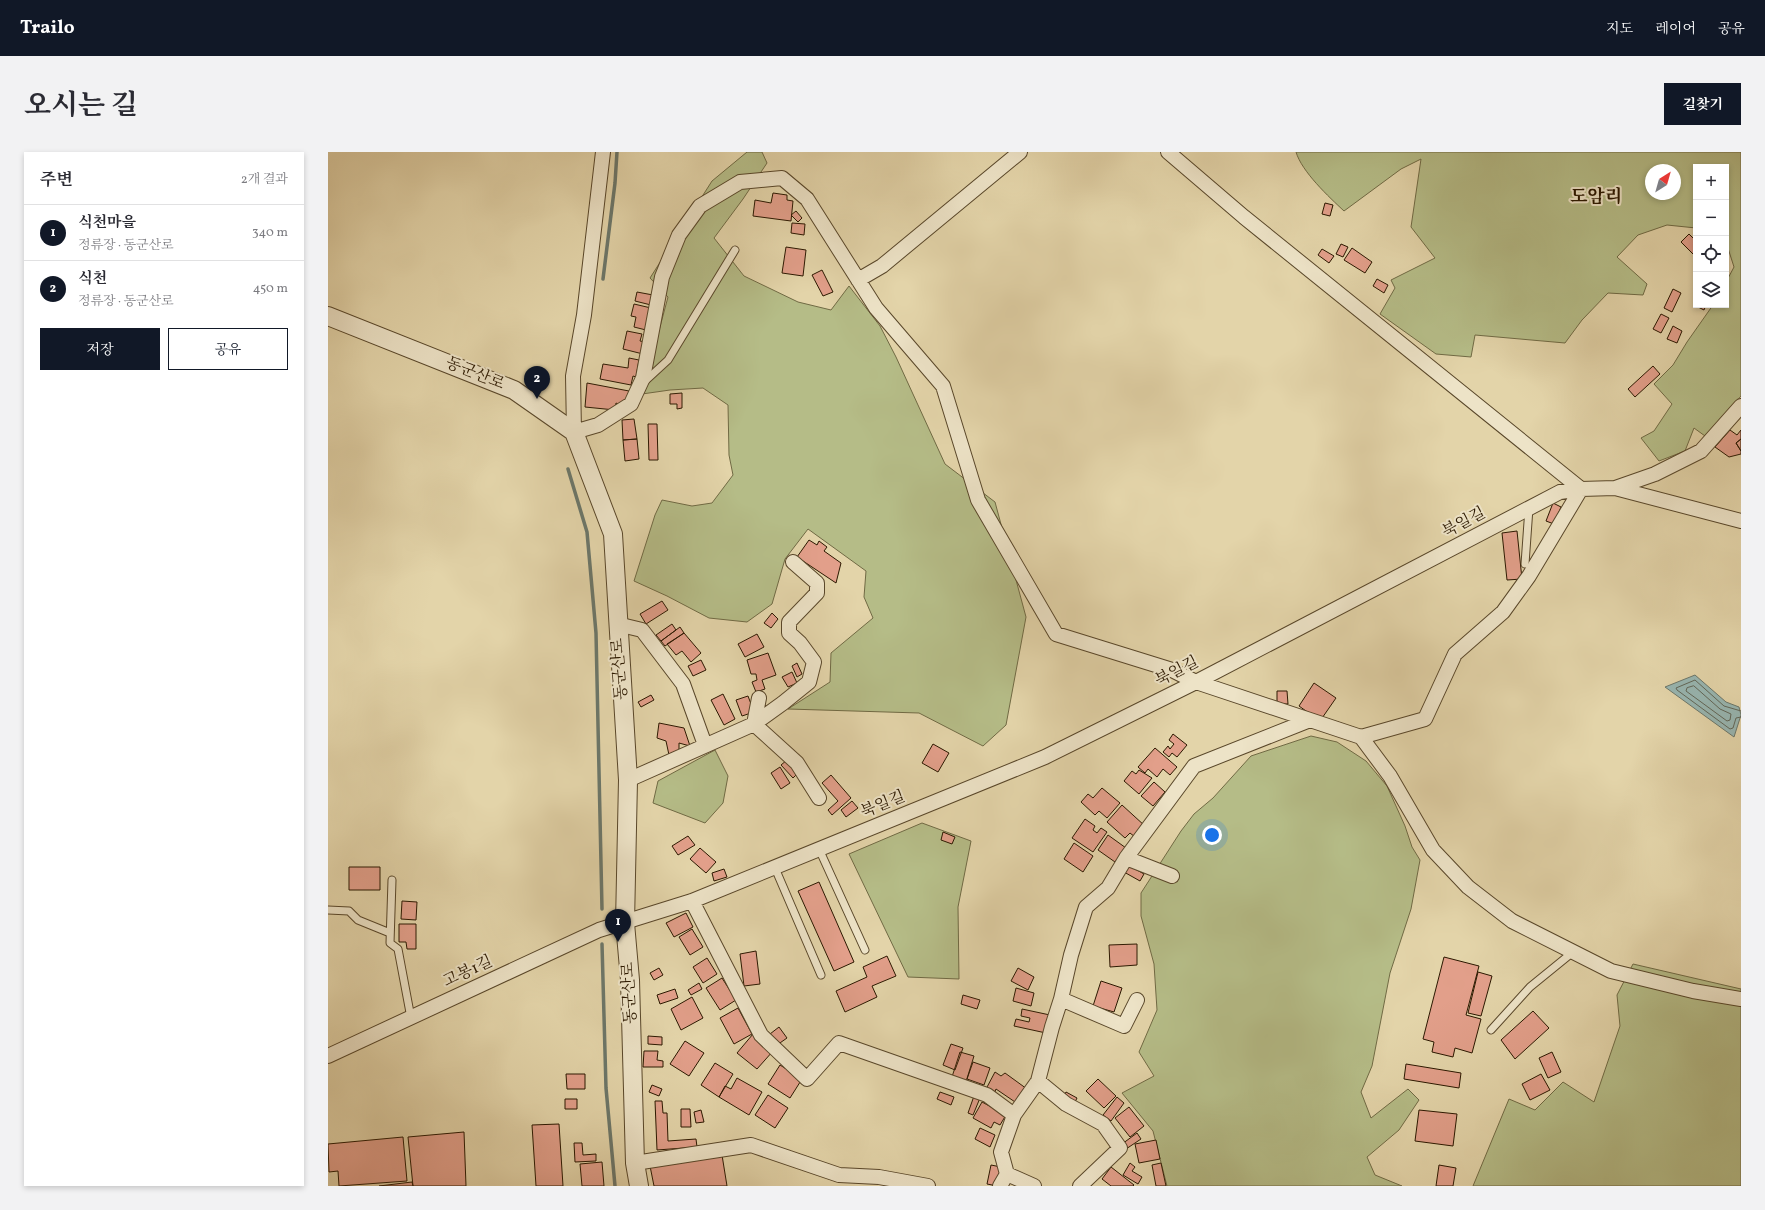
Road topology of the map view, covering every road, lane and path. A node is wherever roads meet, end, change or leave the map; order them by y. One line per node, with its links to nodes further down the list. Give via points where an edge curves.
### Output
1 (603, 152): 9 (street, via 584,315 573,376)
2 (1020, 152): 5 (street, via 882,266)
3 (1168, 152): 11 (street, via 1244,217)
4 (735, 250): 7 (lane, via 668,360)
5 (858, 280): 7 (street, via 807,199 787,182 782,178 740,182 700,206 679,235 662,277 644,378); 17 (street, via 876,308 943,386 978,500 1056,634 1172,670)
6 (328, 316): 9 (street, 동군산로, via 514,390)
7 (639, 387): 9 (street, via 631,404 598,425)
8 (1741, 406): 10 (street, via 1701,451 1655,474)
9 (574, 432): 16 (street, 동군산로, via 613,534)
10 (1615, 488): 11 (street, 북일길); 13 (street, 북일길)
11 (1581, 489): 12 (street, 북일길, via 1560,492); 21 (street, via 1529,576 1503,612 1455,654 1425,719)
12 (1529, 508): 15 (lane); 17 (street, 북일길)
13 (1741, 521)
14 (794, 562): 20 (street, via 817,582 817,593 789,622 789,633 814,662 809,682)
15 (1525, 564)
16 (617, 624): 22 (street, via 642,630 683,684); 23 (street, 동군산로)
17 (1196, 682): 19 (street); 25 (street, 북일길, via 1045,757)
18 (759, 698): 20 (street)
19 (1310, 720): 21 (street); 26 (street, via 1194,766)
20 (754, 724): 22 (street); 24 (street, via 797,763)
21 (1361, 737): 35 (street, via 1390,776 1433,850 1468,887 1512,921)
22 (705, 745): 23 (street)
23 (628, 780): 32 (street, 동군산로)
24 (819, 798)
25 (819, 849): 27 (street, 북일길); 34 (lane)
26 (1126, 858): 28 (street); 37 (street, via 1108,888 1086,907)
27 (775, 868): 30 (street, 북일길); 36 (lane)
28 (1172, 876)
29 (392, 880): 33 (lane)
30 (692, 901): 32 (street, 북일길); 44 (street, via 761,1035 807,1079 839,1043 987,1095)
31 (328, 910): 33 (lane, via 349,911 358,920)
32 (625, 923): 40 (street, 고봉1길, via 599,930); 45 (street, 동군산로, via 630,980)
33 (390, 933): 40 (lane, via 390,943 398,949)
34 (865, 950)
35 (1573, 952): 38 (street, via 1611,971 1693,991); 41 (lane, via 1530,987)
36 (821, 975)
37 (1061, 999): 39 (street, via 1124,1026); 43 (street)
38 (1741, 999)
39 (1137, 1000)
40 (411, 1018): 42 (street, 고봉1길)
41 (1491, 1030)
42 (328, 1056)
43 (1038, 1081): 44 (street); 50 (street, via 1066,1104 1103,1124 1120,1148)
44 (1014, 1115): 46 (street, via 1001,1152)
45 (635, 1163): 47 (street, 동군산로); 48 (street, via 751,1145 839,1175 878,1177)
46 (1004, 1180): 49 (street)
47 (639, 1186)
48 (928, 1186)
49 (1034, 1186)
50 (1080, 1186)

